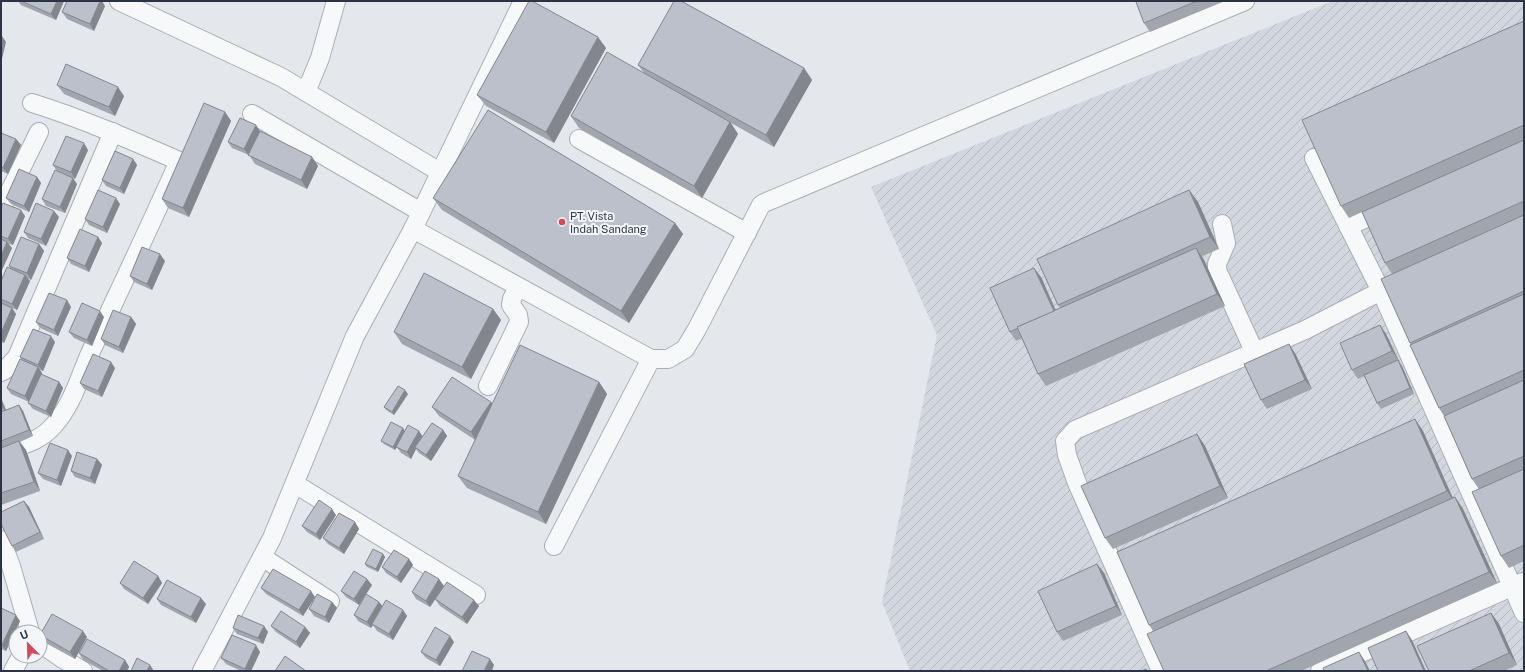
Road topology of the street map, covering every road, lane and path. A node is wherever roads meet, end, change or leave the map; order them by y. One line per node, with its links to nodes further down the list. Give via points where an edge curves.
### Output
1 (119, 1): 5 (street, via 281,77)
2 (336, 1): 5 (street, via 320,58)
3 (523, 1): 12 (street)
4 (1245, 1): 19 (street, via 764,203)
5 (306, 92): 12 (street)
6 (32, 103): 9 (street)
7 (252, 114): 15 (street)
8 (39, 132): 14 (street)
9 (112, 132): 24 (street, via 17,357); 26 (street, via 182,155 63,413 38,439)
10 (579, 139): 19 (street)
11 (1314, 158): 17 (street)
12 (440, 172): 15 (street)
13 (1404, 201): 17 (street)
14 (1, 209)
15 (421, 212): 18 (street)
16 (1222, 224): 22 (street, via 1226,243 1217,270)
17 (1348, 226): 21 (street)
18 (413, 229): 20 (street); 27 (street, via 355,336)
19 (748, 233): 23 (street, via 685,349 668,359)
20 (518, 287): 23 (street); 25 (street, via 511,305 518,315 519,322)
21 (1381, 291): 22 (street, via 1305,330); 32 (street)
22 (1254, 351): 40 (street, via 1075,430 1065,441 1077,483)
23 (651, 359): 29 (street)
24 (1, 372)
25 (488, 386)
26 (1, 452)
27 (295, 484): 30 (street); 33 (street)
28 (1, 540): 31 (street)
29 (554, 546)
30 (262, 557): 34 (street); 39 (street)
31 (8, 580): 36 (street)
32 (1518, 584): 35 (street); 41 (street)
33 (476, 595)
34 (330, 601)
35 (1524, 613)
36 (27, 624)
37 (48, 649): 38 (street)
38 (83, 671)
39 (202, 671)
40 (1161, 671)
41 (1320, 671)

